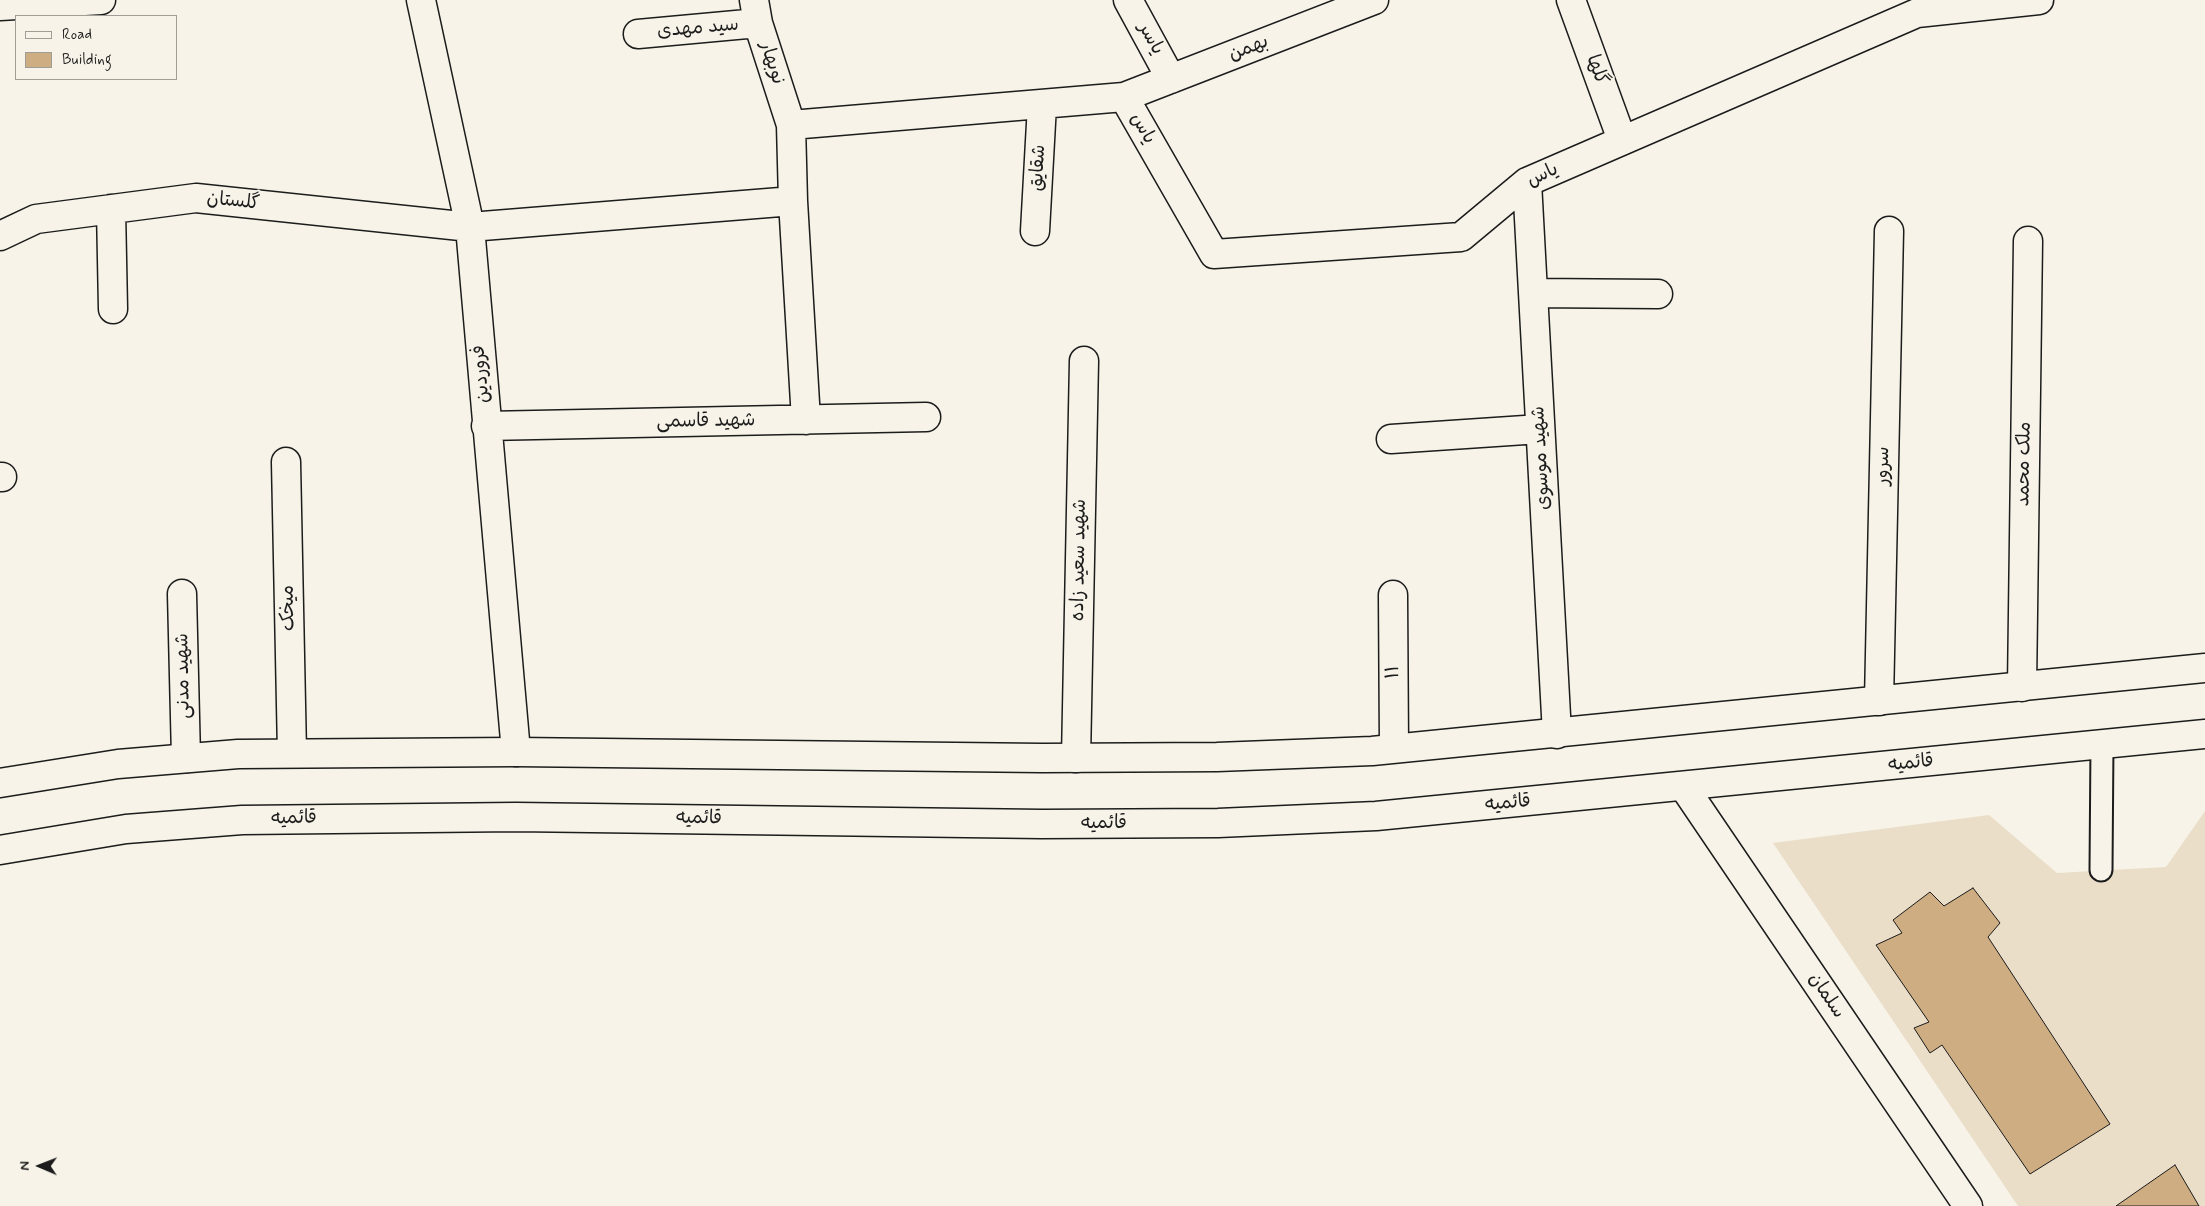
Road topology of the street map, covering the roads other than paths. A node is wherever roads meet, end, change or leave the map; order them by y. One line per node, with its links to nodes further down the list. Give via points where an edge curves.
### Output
1 (101, 0): 7 (street)
2 (422, 0): 20 (street, فروردین)
3 (1128, 0): 12 (street, یاسر)
4 (1374, 0): 12 (street, بهمن)
5 (1571, 0): 16 (street, گلها)
6 (2039, 0): 9 (street, یاس)
7 (58, 1): 8 (street)
8 (0, 6)
9 (1917, 7): 16 (street, یاس)
10 (756, 12): 11 (street, سید مهدی); 15 (street, نوبهار)
11 (638, 34)
12 (1171, 79): 13 (street, بهمن)
13 (1124, 97): 14 (street, بهمن); 17 (street, یاس, via 1214,254 1461,237)
14 (1042, 105): 15 (street, بهمن); 21 (street, شقایق)
15 (791, 125): 18 (street, نوبهار)
16 (1622, 140): 17 (street, یاس)
17 (1527, 182): 25 (street, شهید موسوی)
18 (793, 201): 20 (street, گلستان); 30 (street, نوبهار)
19 (111, 209): 20 (street, گلستان, via 196,198); 23 (street, گلستان, via 36,219); 27 (street)
20 (470, 227): 31 (street, فروردین)
21 (1035, 231)
22 (1889, 231): 39 (street, سرور)
23 (0, 236)
24 (2028, 241): 38 (street, ملک محمد)
25 (1533, 293): 26 (street); 32 (street, شهید موسوی)
26 (1658, 294)
27 (113, 310)
28 (1084, 361): 47 (street, شهید سعید زاده)
29 (926, 417): 30 (street, شهید قاسمی)
30 (806, 420): 31 (street, شهید قاسمی)
31 (486, 426): 44 (street, فروردین)
32 (1540, 429): 33 (street); 40 (street, شهید موسوی)
33 (1391, 439)
34 (286, 462): 45 (street, میخک)
35 (182, 594): 46 (street, شهید مدنی)
36 (1393, 595): 43 (street, ۱۱)
37 (2205, 668): 38 (street)
38 (2022, 686): 39 (street)
39 (1879, 701): 40 (street)
40 (1557, 734): 43 (street)
41 (2205, 734): 42 (street, قائمیه)
42 (2102, 744): 49 (street, قائمیه); 51 (lane)
43 (1394, 748): 47 (street, via 1217,757)
44 (516, 752): 45 (street); 47 (street)
45 (292, 753): 46 (street)
46 (186, 758): 48 (street, via 118,764)
47 (1076, 758)
48 (0, 783)
49 (1684, 787): 50 (street, قائمیه, via 1376,816 1218,823 1042,824 516,817 242,820 126,829); 52 (street, سلمان)
50 (0, 850)
51 (2101, 870)
52 (1968, 1206)

